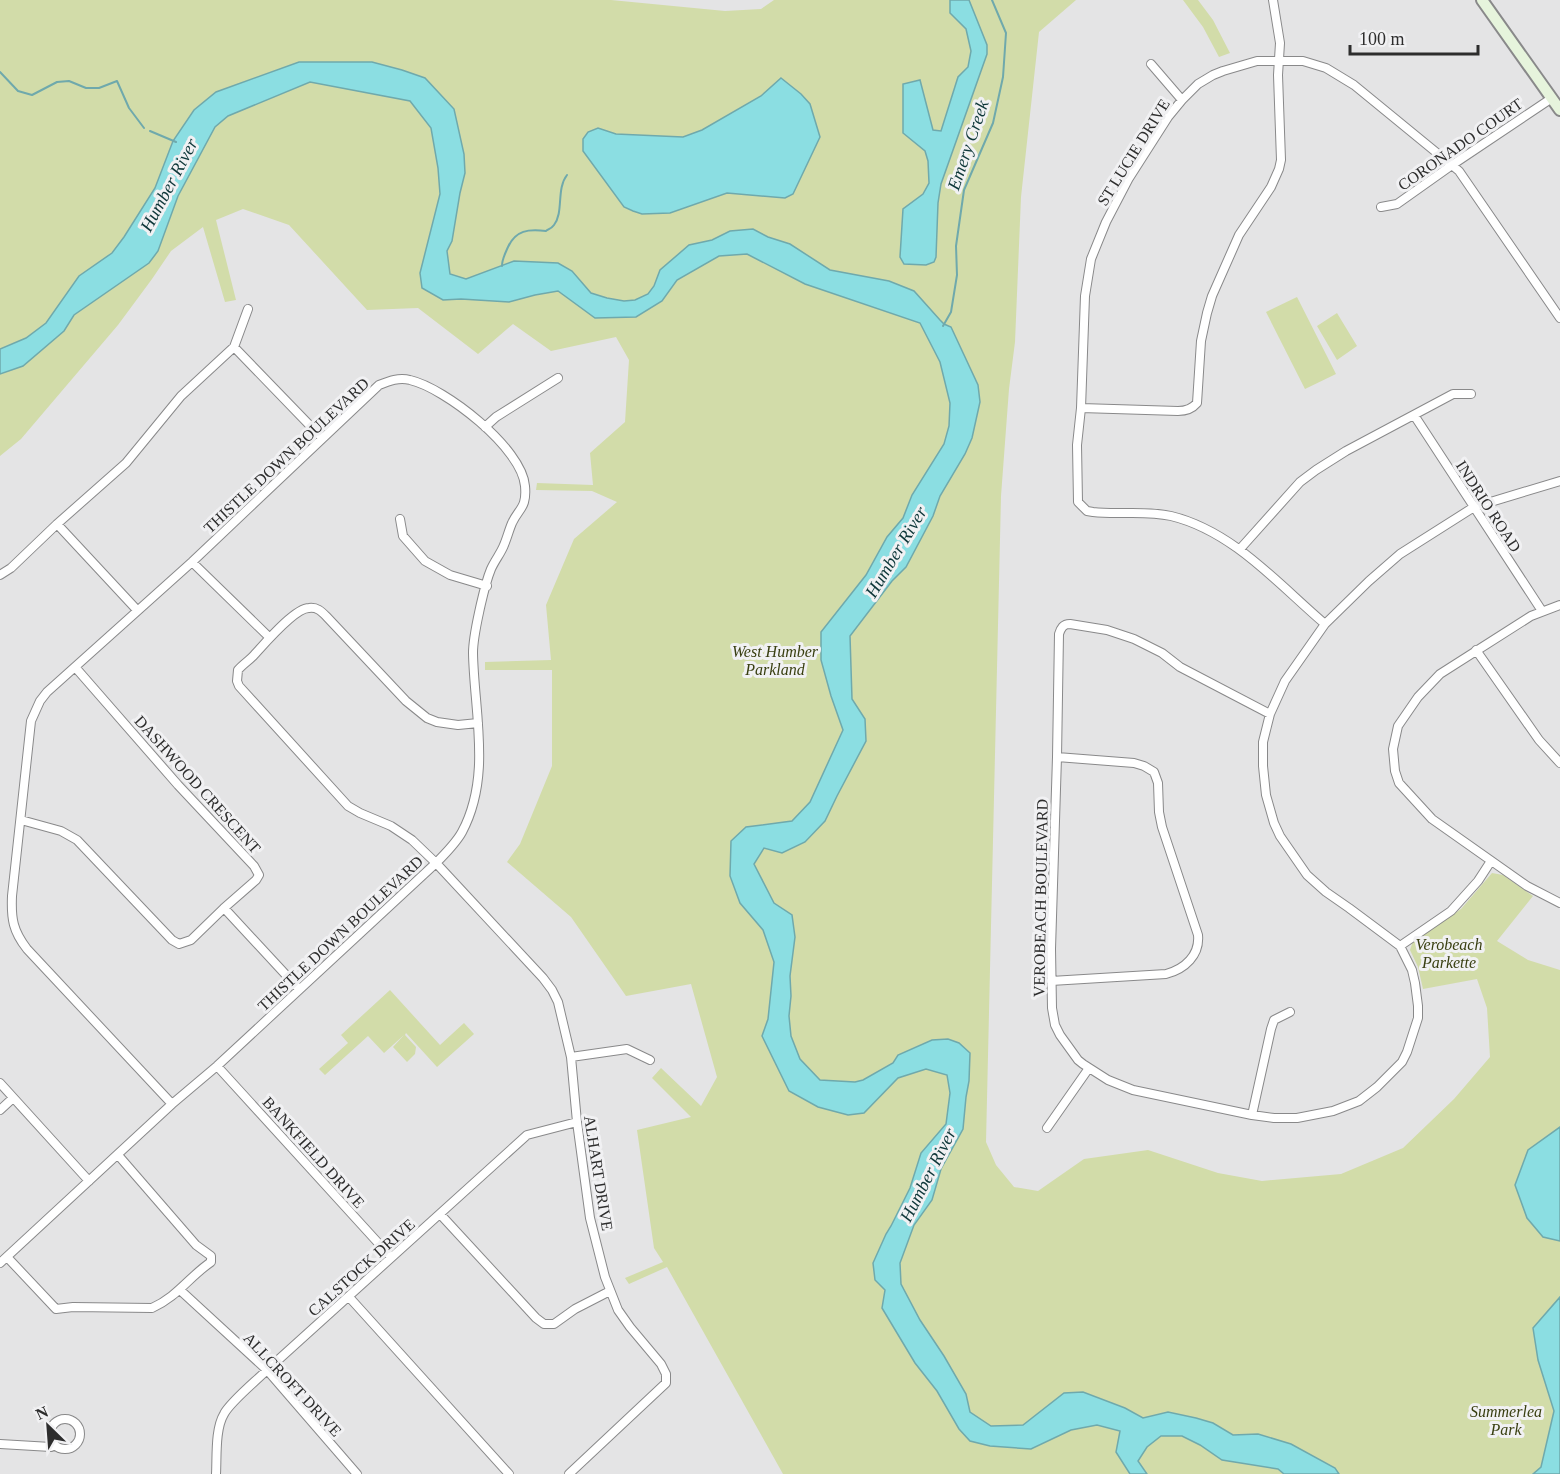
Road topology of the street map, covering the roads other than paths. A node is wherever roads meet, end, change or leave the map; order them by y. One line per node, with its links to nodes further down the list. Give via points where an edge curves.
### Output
1 (1273, 0): 3 (street, via 1280,43)
2 (1482, 0): 5 (main road)
3 (1278, 61): 6 (street, ST LUCIE DRIVE, via 1257,61 1223,71 1198,84); 8 (street, ST LUCIE DRIVE, via 1303,61 1336,73); 15 (street, via 1279,169 1272,187 1239,234 1212,296 1202,341 1197,403 1186,411)
4 (1151, 64): 6 (street)
5 (1552, 98): 7 (main road); 8 (street, CORONADO COURT)
6 (1182, 100): 15 (street, ST LUCIE DRIVE, via 1129,178 1091,259 1085,296)
7 (1560, 110)
8 (1452, 165): 9 (street, CORONADO COURT, via 1398,204); 11 (street, ST LUCIE DRIVE)
9 (1381, 207)
10 (248, 309): 12 (street)
11 (1560, 318)
12 (234, 347): 18 (street); 22 (street, via 181,396 121,468)
13 (558, 378): 17 (street)
14 (1471, 394): 16 (street, via 1453,394)
15 (1081, 408): 23 (street, ST LUCIE DRIVE, via 1077,487 1078,502 1086,511 1171,516 1200,525)
16 (1414, 415): 20 (street, INDRIO ROAD); 23 (street, via 1306,477)
17 (485, 427): 18 (street, THISTLE DOWN BOULEVARD, via 431,388 396,379 379,385); 26 (street, THISTLE DOWN BOULEVARD, via 521,470 526,496 491,569)
18 (322, 438): 24 (street, THISTLE DOWN BOULEVARD)
19 (1560, 480): 20 (street, VEROBEACH BOULEVARD)
20 (1474, 507): 29 (street, INDRIO ROAD); 30 (street, VEROBEACH BOULEVARD, via 1400,554)
21 (400, 519): 26 (street, via 403,536 425,561 450,575)
22 (57, 524): 25 (street); 28 (street)
23 (1240, 549): 30 (street, ST LUCIE DRIVE)
24 (192, 562): 28 (street, THISTLE DOWN BOULEVARD); 31 (street)
25 (0, 575)
26 (487, 586): 35 (street, THISTLE DOWN BOULEVARD, via 473,650)
27 (1560, 605): 29 (street)
28 (137, 610): 33 (street, THISTLE DOWN BOULEVARD)
29 (1542, 611): 32 (street)
30 (1325, 624): 34 (street, VEROBEACH BOULEVARD, via 1285,681)
31 (269, 637): 35 (street, ALHART DRIVE, via 299,611 317,609 427,718 458,725); 40 (street, ALHART DRIVE, via 238,670 239,686 348,806 402,832)
32 (1476, 650): 37 (street, via 1539,740); 39 (street, via 1440,674 1418,696 1398,726 1393,749 1395,771 1406,792 1432,819)
33 (75, 667): 38 (street, THISTLE DOWN BOULEVARD, via 40,700 31,721); 42 (street, DASHWOOD CRESCENT, via 254,866 259,875 256,880)
34 (1270, 714): 36 (street, VEROBEACH BOULEVARD, via 1134,639 1096,627 1066,624 1059,634); 43 (street, VEROBEACH BOULEVARD, via 1263,742 1263,766 1266,795 1280,836 1307,875)
35 (478, 723): 40 (street, THISTLE DOWN BOULEVARD, via 480,774 475,795 462,832)
36 (1057, 757): 44 (street, VEROBEACH BOULEVARD); 44 (street, via 1134,763 1154,772 1162,827 1198,943 1184,966 1166,974)
37 (1560, 763)
38 (21, 820): 42 (street, DASHWOOD CRESCENT, via 61,831 77,840 179,944 191,940); 53 (street, THISTLE DOWN BOULEVARD, via 12,906 19,936)
39 (1491, 861): 41 (street); 43 (street, via 1451,911)
40 (436, 863): 45 (street, THISTLE DOWN BOULEVARD); 47 (street, ALHART DRIVE, via 552,990)
41 (1560, 903)
42 (224, 908): 45 (street)
43 (1400, 946): 55 (street, VEROBEACH BOULEVARD, via 1415,982 1418,1018 1407,1052 1393,1072 1359,1101 1333,1111 1297,1118)
44 (1051, 981): 50 (street, VEROBEACH BOULEVARD, via 1056,1025 1065,1044)
45 (299, 989): 49 (street, THISTLE DOWN BOULEVARD)
46 (1290, 1012): 55 (street, via 1272,1025)
47 (571, 1057): 48 (street, via 627,1049); 56 (street, ALHART DRIVE)
48 (650, 1060)
49 (217, 1066): 53 (street, THISTLE DOWN BOULEVARD); 62 (street, BANKFIELD DRIVE)
50 (1089, 1068): 55 (street, VEROBEACH BOULEVARD, via 1133,1090); 57 (street)
51 (0, 1083): 52 (street)
52 (13, 1098): 54 (street); 59 (street)
53 (172, 1104): 58 (street, THISTLE DOWN BOULEVARD)
54 (0, 1110)
55 (1252, 1115)
56 (577, 1122): 60 (street, CALSTOCK DRIVE, via 527,1135); 65 (street, ALHART DRIVE, via 590,1218)
57 (1047, 1128)
58 (118, 1155): 59 (street, THISTLE DOWN BOULEVARD); 64 (street, via 196,1245 211,1256 211,1262)
59 (89, 1181): 61 (street, THISTLE DOWN BOULEVARD)
60 (440, 1214): 62 (street, CALSTOCK DRIVE); 65 (street, via 544,1324 554,1324)
61 (7, 1257): 63 (street, THISTLE DOWN BOULEVARD); 64 (street, via 56,1309 152,1308)
62 (391, 1257): 66 (street, CALSTOCK DRIVE)
63 (0, 1263)
64 (180, 1290): 67 (street, ALLCROFT DRIVE)
65 (610, 1291): 73 (street, ALHART DRIVE, via 623,1317 661,1364 666,1383)
66 (349, 1297): 67 (street, CALSTOCK DRIVE); 72 (street)
67 (267, 1370): 70 (street, CALSTOCK DRIVE, via 224,1413); 71 (street, ALLCROFT DRIVE)
68 (0, 1444): 69 (street)
69 (55, 1445): 69 (street, via 70,1449 77,1444 81,1434 76,1423 61,1419 53,1425 50,1435)
70 (216, 1474)
71 (357, 1474)
72 (509, 1474)
73 (569, 1474)

